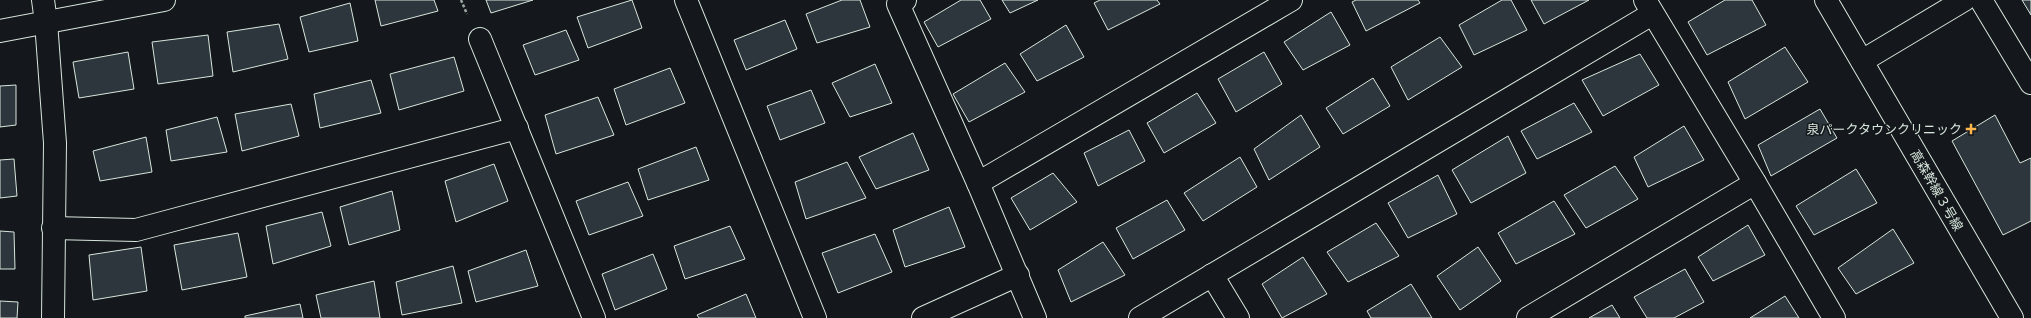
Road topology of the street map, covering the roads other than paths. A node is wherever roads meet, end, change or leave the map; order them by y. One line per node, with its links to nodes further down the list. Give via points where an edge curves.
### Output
1 (43, 0): 10 (street)
2 (164, 0): 10 (street)
3 (686, 0): 23 (street)
4 (1291, 0): 16 (street)
5 (1826, 0): 13 (street, 高森幹線３号線)
6 (1964, 0): 13 (street)
7 (1981, 0): 14 (street)
8 (900, 1): 16 (street)
9 (1648, 7): 17 (street); 19 (street)
10 (46, 22): 11 (street); 18 (street, via 55,143)
11 (0, 31)
12 (480, 39): 15 (street)
13 (1862, 61): 30 (street, 高森幹線３号線)
14 (2028, 70)
15 (517, 128): 18 (street, via 136,230); 22 (street)
16 (978, 183): 20 (street)
17 (1755, 183): 28 (street); 29 (street)
18 (53, 228): 21 (street)
19 (1212, 275): 26 (street); 27 (street)
20 (1018, 276): 24 (street); 25 (street)
21 (53, 318)
22 (594, 318)
23 (815, 318)
24 (923, 318)
25 (1035, 318)
26 (1140, 318)
27 (1238, 318)
28 (1528, 318)
29 (1834, 318)
30 (2012, 318)

